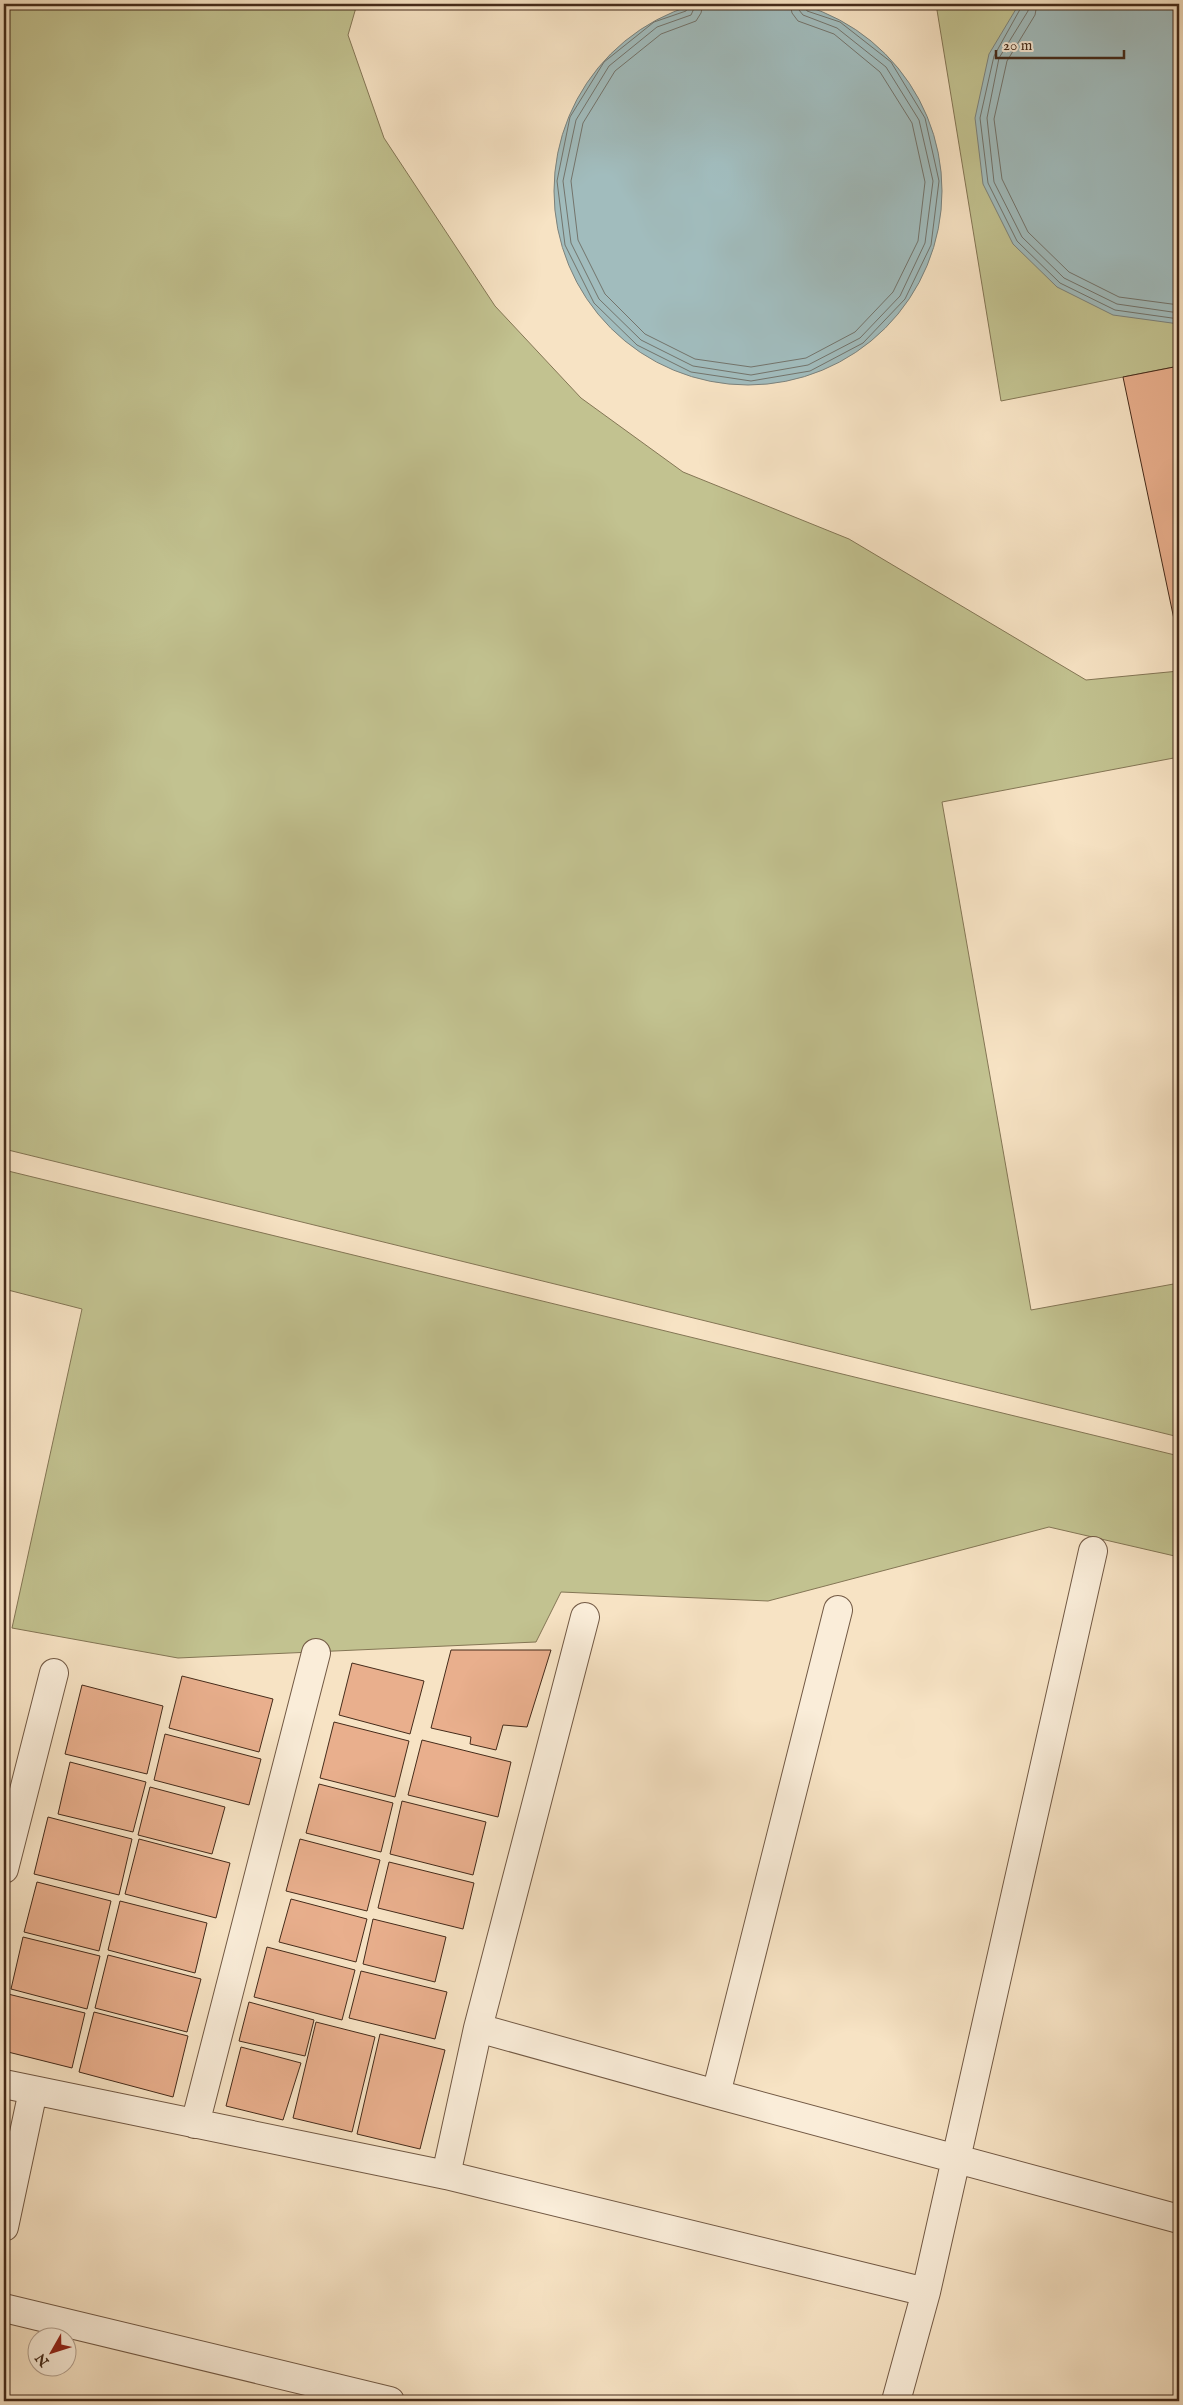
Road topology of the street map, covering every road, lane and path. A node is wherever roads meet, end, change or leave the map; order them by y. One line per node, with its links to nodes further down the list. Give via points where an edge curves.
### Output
1 (1093, 1552): 12 (street)
2 (838, 1610): 10 (street)
3 (585, 1617): 7 (street)
4 (316, 1654): 11 (street)
5 (54, 1673): 6 (street)
6 (4, 1869)
7 (478, 2028): 10 (street); 13 (street)
8 (4, 2084): 9 (street)
9 (33, 2091): 11 (street); 15 (street)
10 (716, 2094): 12 (street)
11 (195, 2124): 13 (street)
12 (956, 2158): 14 (street); 16 (street)
13 (446, 2175): 16 (street)
14 (1179, 2219)
15 (4, 2227)
16 (926, 2292): 19 (street)
17 (4, 2308): 18 (street)
18 (390, 2401)
19 (896, 2401)

